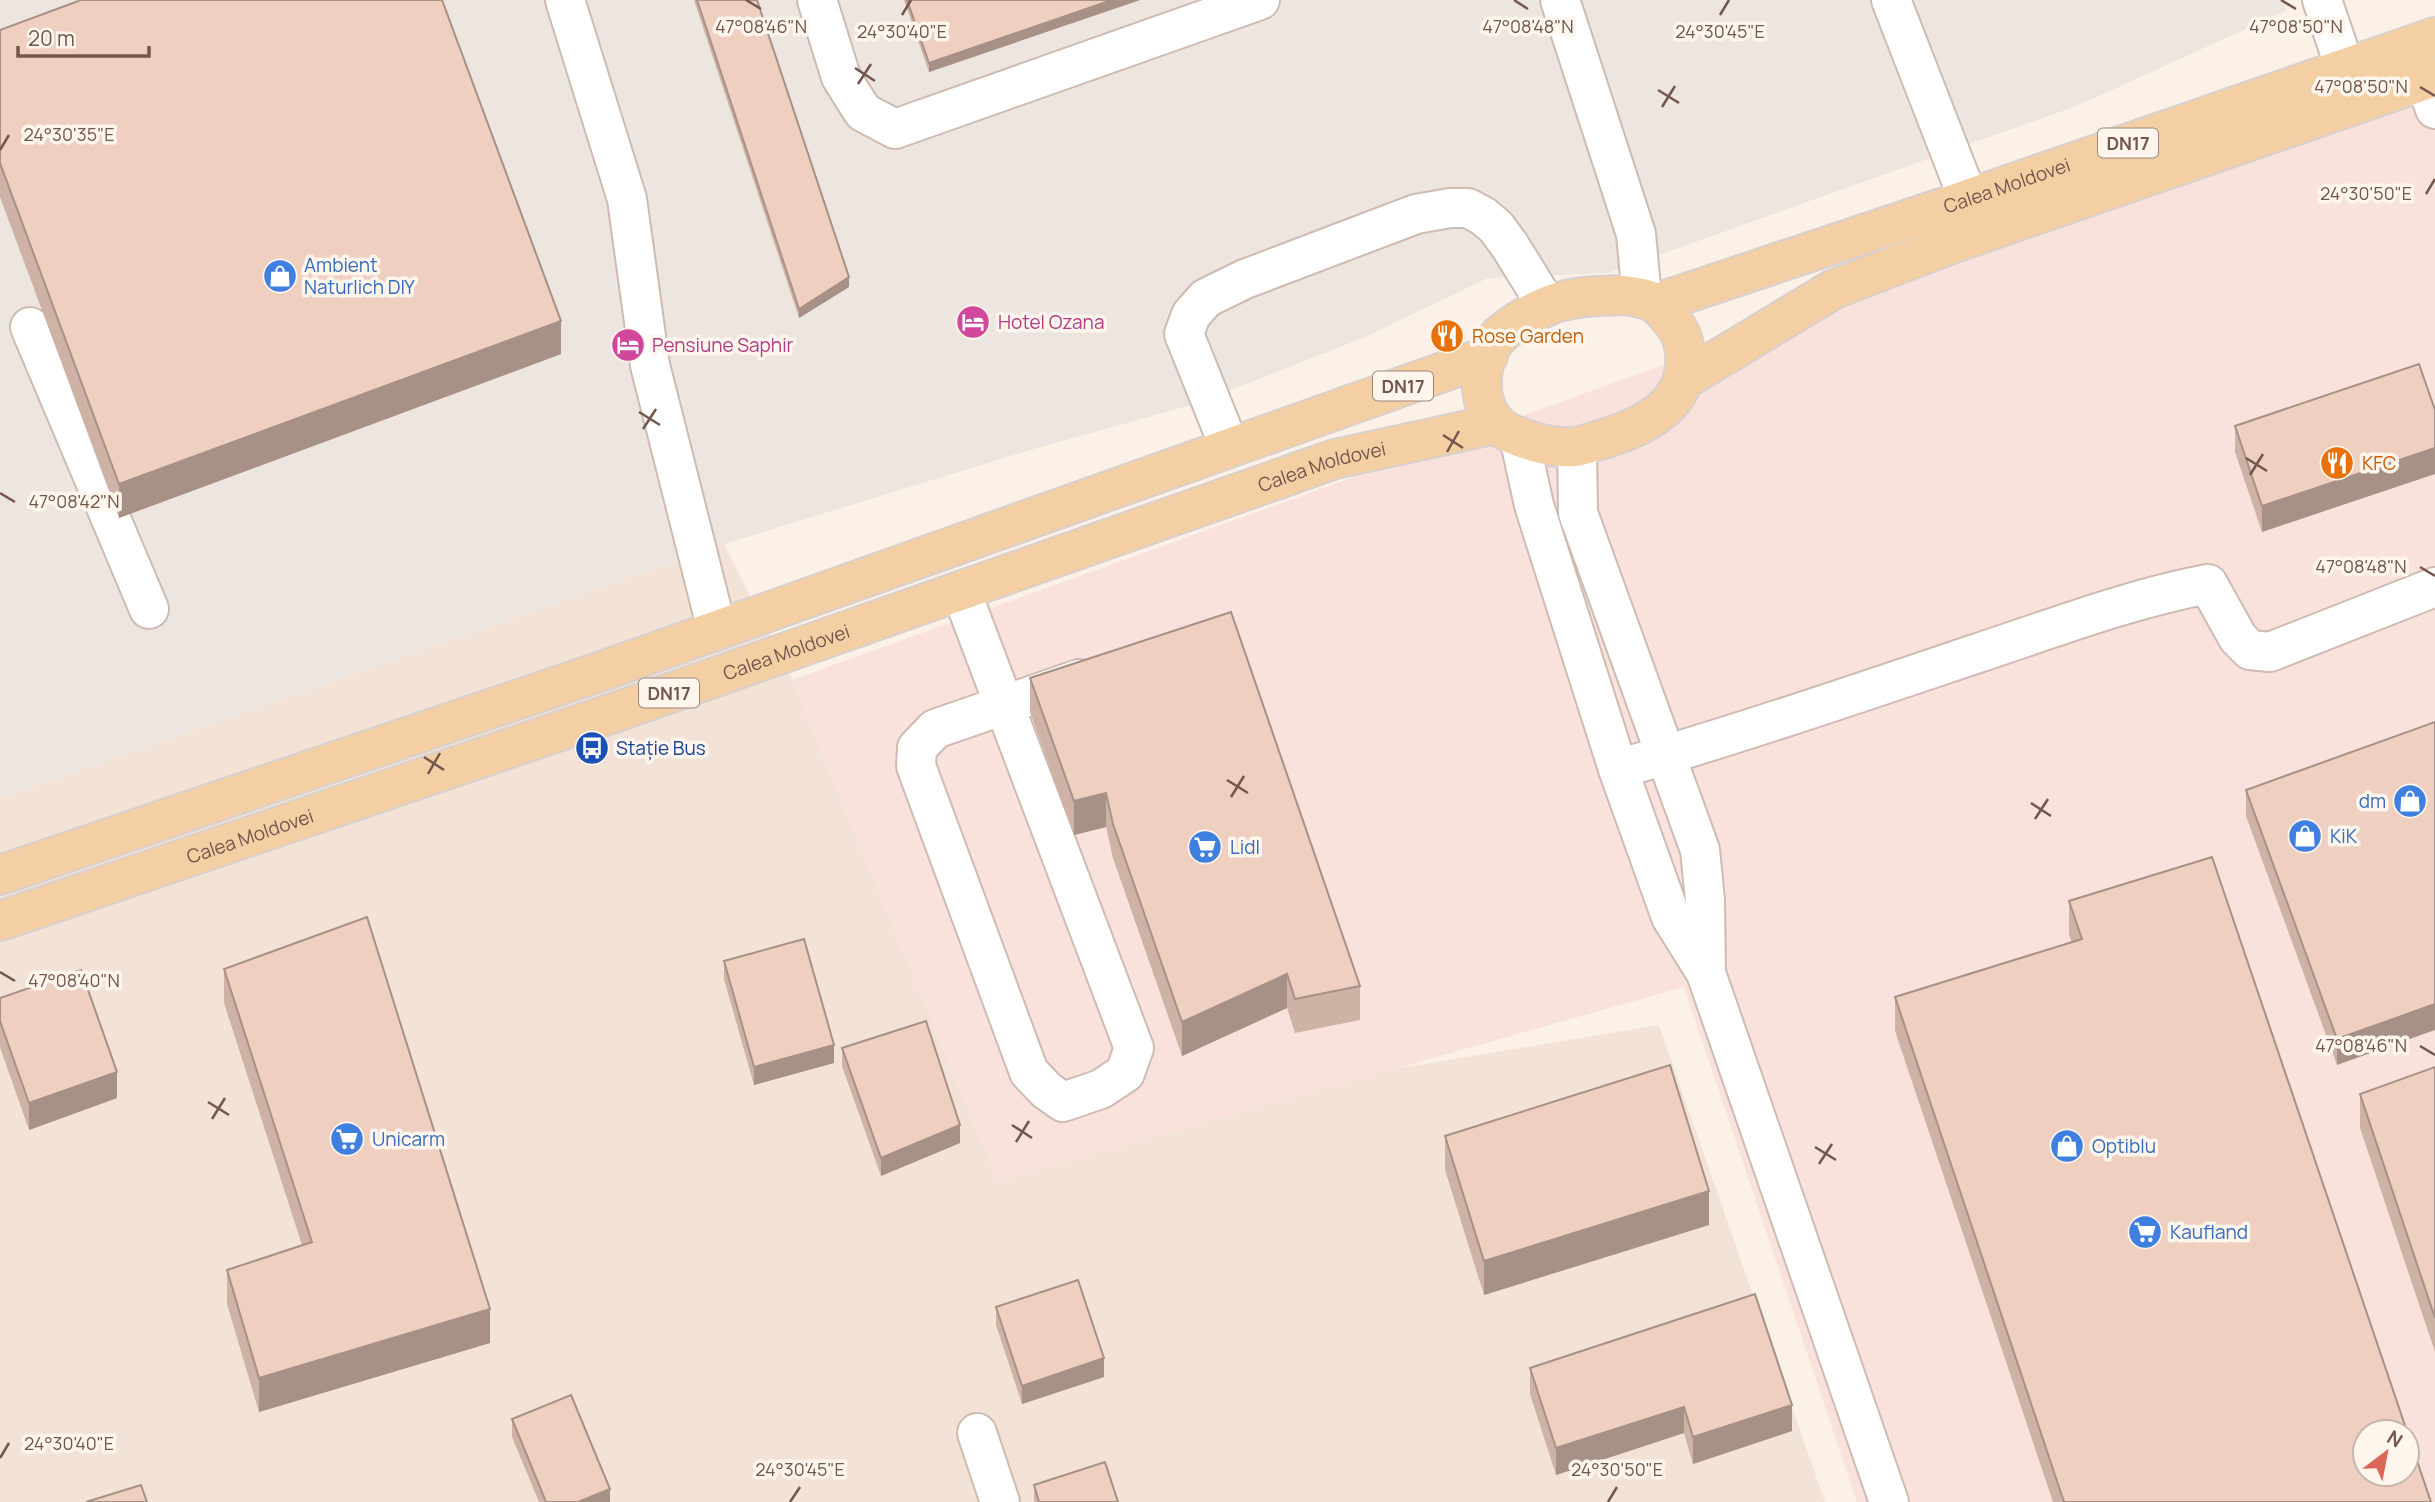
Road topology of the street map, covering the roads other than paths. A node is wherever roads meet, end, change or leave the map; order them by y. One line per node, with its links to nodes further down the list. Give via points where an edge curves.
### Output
1 (565, 0): 22 (street, via 627,199 650,365)
2 (817, 0): 3 (street, via 841,77 863,112 895,129)
3 (1260, 0)
4 (1560, 0): 11 (street, via 1636,234)
5 (1892, 0): 10 (street)
6 (2322, 0): 8 (street)
7 (2435, 37): 8 (main road, Calea Moldovei / DN17)
8 (2345, 68): 10 (main road, Calea Moldovei / DN17)
9 (2432, 89): 15 (main road, Calea Moldovei / DN17, via 1954,243 1834,289)
10 (1968, 198): 11 (main road, Calea Moldovei / DN17)
11 (1650, 300): 12 (main road, via 1585,296); 15 (main road, via 1681,333)
12 (1547, 306): 14 (main road, via 1498,337); 17 (street, via 1496,228 1468,208 1416,214 1245,279 1206,298 1191,315 1184,334)
13 (30, 327): 21 (street)
14 (1488, 356): 16 (main road, via 1481,379 1484,402); 17 (main road, DN17)
15 (1685, 379): 18 (main road, via 1669,405 1634,429)
16 (1507, 430): 18 (main road, via 1545,446); 20 (main road, Calea Moldovei / DN17, via 1335,459); 26 (street)
17 (1229, 446): 22 (main road, DN17)
18 (1577, 447): 25 (street, via 1578,513)
19 (2435, 587): 25 (street, via 2270,652 2250,650 2238,638 2207,584 2184,589)
20 (961, 591): 24 (street); 28 (main road, Calea Moldovei / DN17)
21 (149, 609)
22 (717, 630): 27 (main road, DN17)
23 (1116, 667): 24 (street)
24 (1003, 704): 24 (street, via 1133,1048 1125,1073 1101,1089 1063,1102 1029,1072 916,766 917,748 935,729)
25 (1665, 756): 26 (street); 29 (street, via 1700,850)
26 (1618, 769): 29 (street, via 1671,917)
27 (0, 875)
28 (0, 921)
29 (1706, 972): 32 (street)
30 (977, 1433): 31 (street)
31 (1000, 1502)
32 (1889, 1502)

